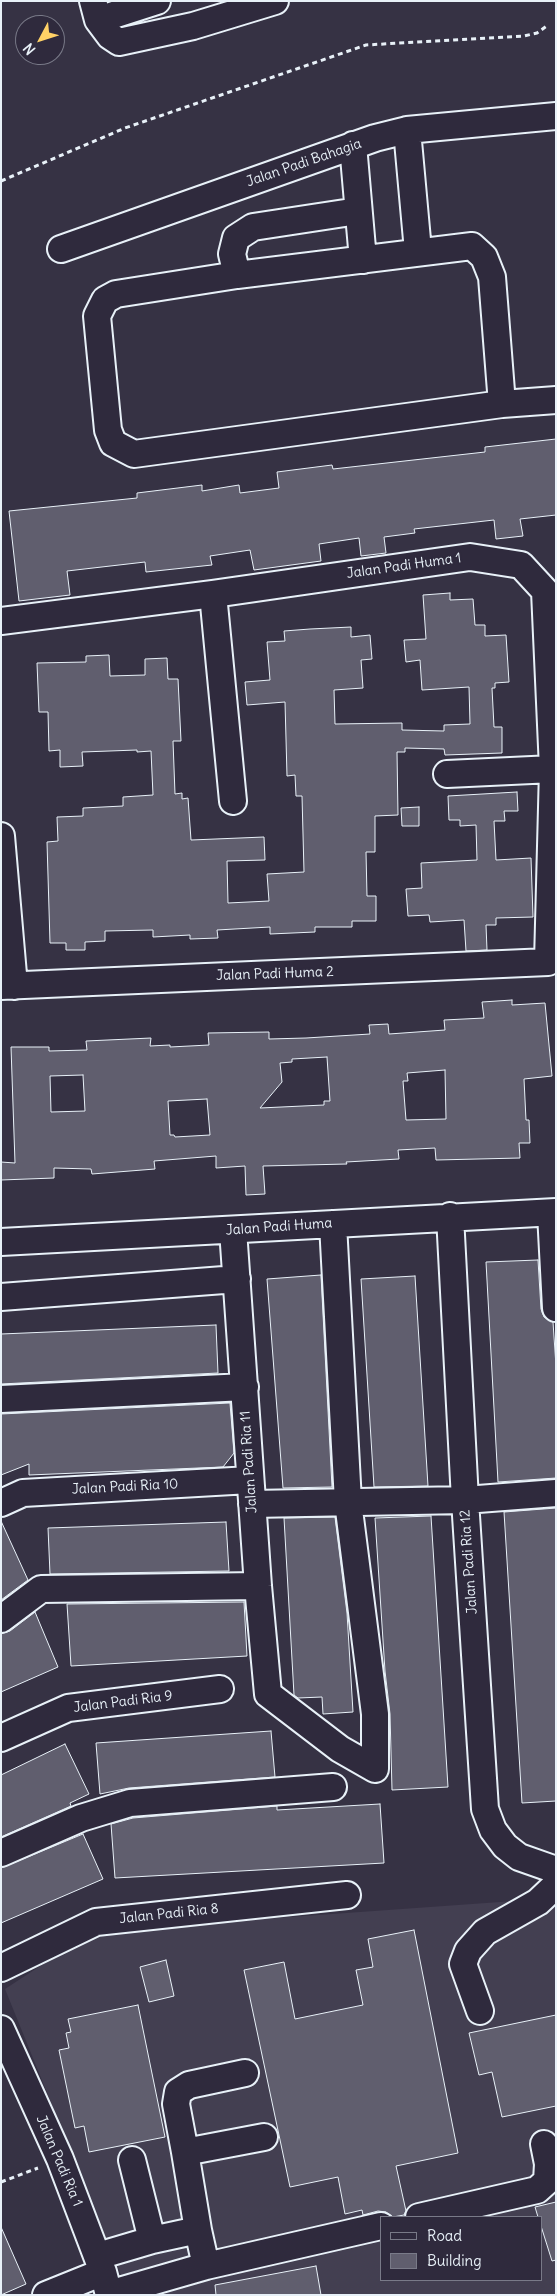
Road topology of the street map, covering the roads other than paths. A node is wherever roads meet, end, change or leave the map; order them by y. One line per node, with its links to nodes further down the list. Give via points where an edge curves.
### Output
1 (157, 1): 3 (street)
2 (274, 1): 3 (street, via 193,26 118,42 110,36)
3 (96, 10)
4 (556, 116): 5 (street, Jalan Padi Bahagia)
5 (407, 130): 6 (street, Jalan Padi Bahagia); 9 (street)
6 (353, 145): 7 (street); 8 (street, Jalan Padi Bahagia)
7 (358, 211): 10 (street); 11 (street, via 253,227 236,238 232,254)
8 (61, 249)
9 (418, 251): 10 (street); 13 (street, via 472,246 484,257 492,277)
10 (363, 260): 11 (street)
11 (238, 275): 13 (street, via 116,294 105,300 98,316 108,430 113,443 134,454)
12 (556, 400): 13 (street)
13 (502, 404)
14 (213, 594): 15 (street, Jalan Padi Huma 1); 16 (street, Jalan Padi Huma 1, via 470,557 521,565 546,591); 18 (street)
15 (1, 621)
16 (553, 769): 17 (street); 20 (street, Jalan Padi Huma 1)
17 (447, 774)
18 (233, 801)
19 (1, 836): 21 (street)
20 (548, 962): 21 (street, Jalan Padi Huma 2)
21 (7, 986)
22 (553, 1212): 23 (street, Jalan Padi Huma); 29 (street)
23 (450, 1216): 24 (street, Jalan Padi Huma); 34 (street, Jalan Padi Ria 12)
24 (333, 1224): 25 (street, Jalan Padi Huma); 35 (street)
25 (233, 1230): 26 (street, Jalan Padi Huma); 27 (street, Jalan Padi Ria 11)
26 (1, 1242)
27 (237, 1279): 28 (street); 30 (street, Jalan Padi Ria 11)
28 (1, 1297)
29 (556, 1308)
30 (244, 1387): 31 (street); 32 (street, Jalan Padi Ria 11)
31 (1, 1399)
32 (251, 1492): 35 (street, Jalan Padi Ria 10); 36 (street, Jalan Padi Ria 10, via 23,1493); 37 (street, Jalan Padi Ria 11)
33 (556, 1493): 34 (street, Jalan Padi Ria 10)
34 (465, 1500): 35 (street, Jalan Padi Ria 10); 43 (street, Jalan Padi Ria 12, via 485,1808 493,1830 504,1846 519,1857)
35 (348, 1502): 37 (street, Jalan Padi Ria 11, via 375,1714 375,1769 340,1749 268,1694)
36 (1, 1503)
37 (258, 1586): 38 (street, via 41,1589)
38 (1, 1619)
39 (220, 1689): 40 (street, Jalan Padi Ria 9, via 68,1708)
40 (1, 1738)
41 (333, 1787): 42 (street, via 130,1803 81,1818)
42 (1, 1853)
43 (556, 1870)
44 (556, 1885): 47 (street, via 538,1902 485,1932 468,1951 463,1964)
45 (347, 1895): 46 (street, Jalan Padi Ria 8, via 96,1922)
46 (1, 1968)
47 (480, 2011)
48 (1, 2029): 50 (street, Jalan Padi Ria 1)
49 (245, 2073): 53 (street, via 188,2085 178,2092 176,2104)
50 (11, 2080): 60 (street, Jalan Padi Ria 1, via 60,2159)
51 (264, 2137): 53 (street)
52 (544, 2144): 55 (street, via 547,2181 537,2190)
53 (185, 2152): 57 (street)
54 (132, 2160): 58 (street)
55 (423, 2216)
56 (380, 2226): 59 (street)
57 (198, 2230): 58 (street); 59 (street)
58 (152, 2240): 60 (street)
59 (206, 2266): 60 (street)
60 (105, 2279): 61 (street)
61 (46, 2295)

